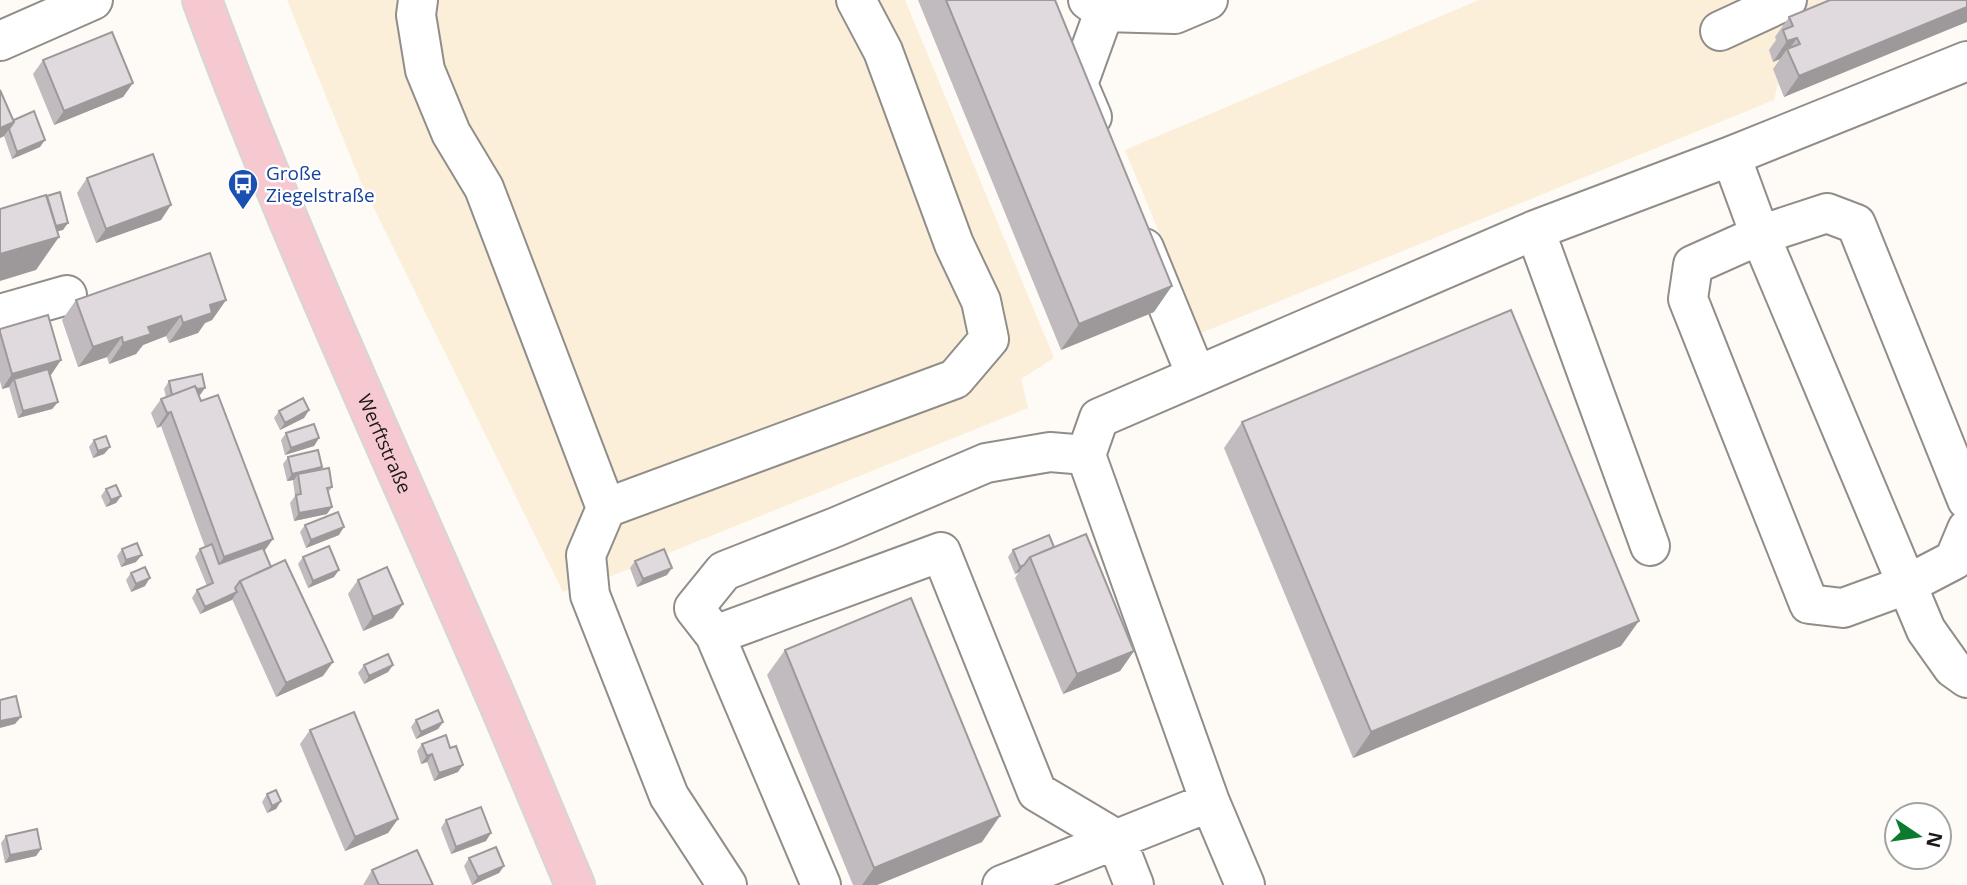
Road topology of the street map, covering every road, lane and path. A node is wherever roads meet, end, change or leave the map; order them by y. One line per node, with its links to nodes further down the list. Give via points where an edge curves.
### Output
1 (93, 0): 9 (street)
2 (202, 0): 29 (main road, Werftstraße, via 275,190)
3 (418, 0): 21 (street, via 425,70 451,133 484,188)
4 (856, 0): 21 (street, via 883,51 954,244 981,301 989,339 955,379)
5 (1208, 0): 7 (street, via 1175,14)
6 (1787, 0): 8 (street)
7 (1096, 6): 11 (street, via 1078,84)
8 (1720, 31)
9 (0, 41)
10 (1967, 61): 12 (street)
11 (1104, 147)
12 (1731, 156): 14 (street); 15 (street)
13 (1130, 211): 18 (street)
14 (1535, 230): 18 (street); 23 (street)
15 (1760, 235): 20 (street, via 1827,213 1856,224); 24 (street); 24 (street, via 1693,265 1688,299 1809,604 1843,608)
16 (67, 295): 17 (street)
17 (0, 314)
18 (1196, 375): 19 (street, via 1098,418)
19 (1086, 455): 25 (street, via 1050,452 986,464 724,571 694,608); 27 (street)
20 (1967, 500)
21 (606, 508): 30 (street, via 586,555 590,595 669,796)
22 (1967, 529): 24 (street, via 1954,559)
23 (1650, 546)
24 (1906, 584): 26 (street, via 1926,630 1953,668)
25 (715, 635): 28 (street, via 941,552 1037,792); 31 (street)
26 (1967, 677)
27 (1210, 802): 28 (street); 34 (street)
28 (1116, 839): 32 (street); 33 (street)
29 (575, 885)
30 (727, 885)
31 (821, 885)
32 (1002, 885)
33 (1134, 885)
34 (1245, 885)

